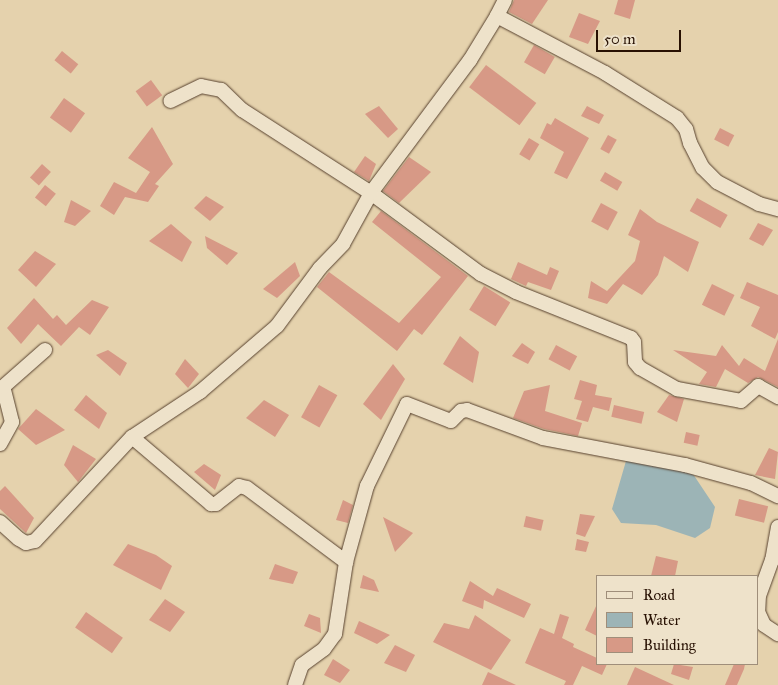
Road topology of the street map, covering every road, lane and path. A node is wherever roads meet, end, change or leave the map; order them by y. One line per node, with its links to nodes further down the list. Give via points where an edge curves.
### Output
1 (505, 0): 2 (street)
2 (497, 16): 4 (street, via 470,60); 5 (street, via 552,43 677,118 686,129 703,168 717,182 759,204)
3 (170, 101): 4 (street, via 201,86 220,90 242,110)
4 (371, 194): 7 (street, via 481,274 516,292 631,338 635,362 640,368 677,389 741,401 758,386); 8 (street, via 343,244 320,268 277,326 200,392)
5 (778, 209)
6 (45, 350): 9 (street, via 2,387 12,422)
7 (778, 397)
8 (132, 436): 11 (street, via 35,541 26,543); 13 (street, via 211,504 216,504 239,486 247,488)
9 (0, 444)
10 (778, 496): 13 (street, via 751,483 685,464 543,438 467,410 461,411 451,421 407,404 367,486)
11 (0, 522)
12 (778, 527): 14 (street, via 772,560 759,595 758,612 764,625)
13 (346, 562): 15 (street, via 335,634 324,649 302,665)
14 (778, 634)
15 (295, 685)

